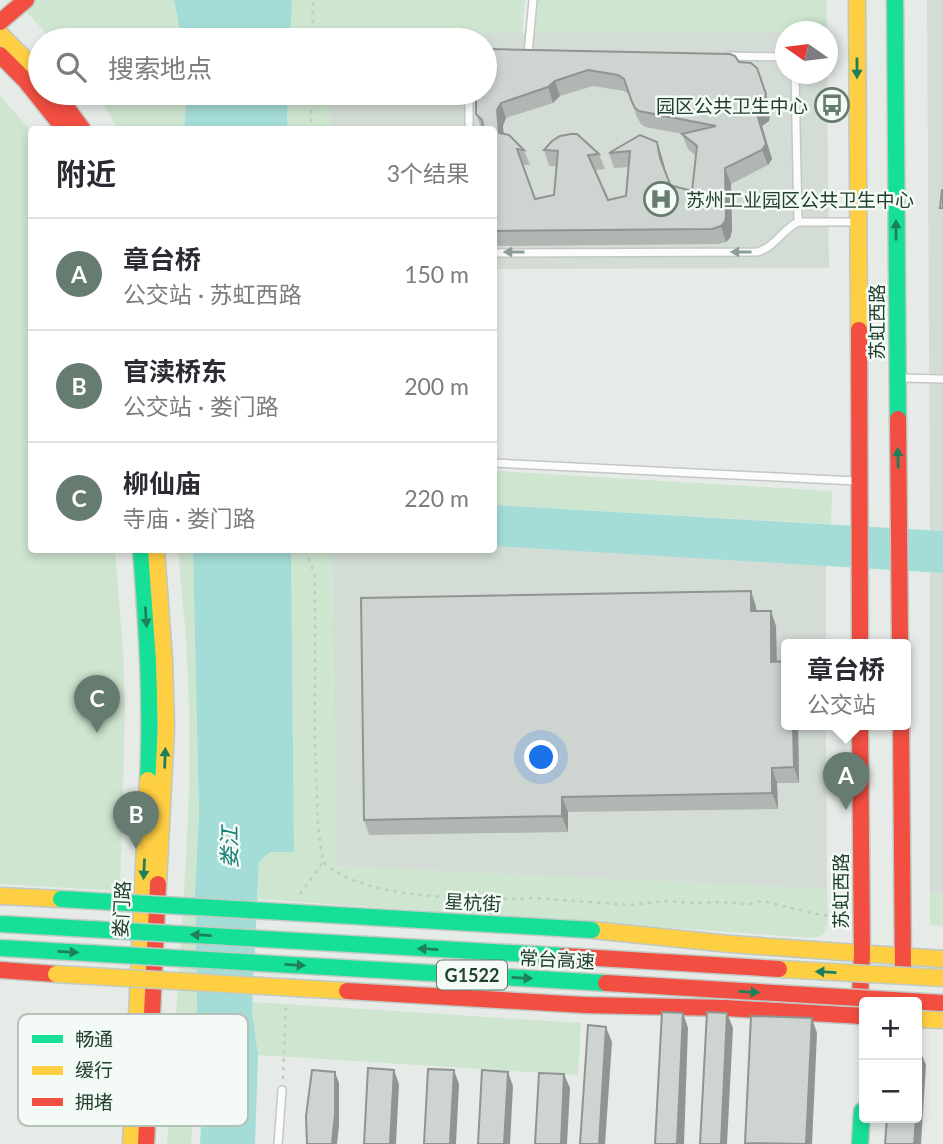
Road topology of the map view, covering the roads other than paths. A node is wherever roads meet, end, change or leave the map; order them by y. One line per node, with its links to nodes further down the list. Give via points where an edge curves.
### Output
1 (26, 0): 5 (main road)
2 (533, 0): 7 (lane)
3 (857, 0): 23 (main road, 苏虹西路, one-way to 23)
4 (895, 0): 25 (main road, 苏虹西路, one-way to 4)
5 (0, 22)
6 (0, 34): 13 (main road)
7 (528, 53): 8 (lane); 9 (lane)
8 (517, 54)
9 (542, 54)
10 (0, 55): 14 (main road)
11 (718, 56): 12 (lane)
12 (775, 57)
13 (28, 62)
14 (28, 84)
15 (795, 84): 22 (lane)
16 (45, 105): 19 (main road)
17 (65, 105): 20 (main road)
18 (469, 105): 21 (lane)
19 (62, 126)
20 (80, 126)
21 (469, 126)
22 (798, 222): 23 (lane); 24 (lane, one-way to 24, via 766,250 757,252)
23 (858, 222): 28 (main road, 苏虹西路)
24 (497, 253)
25 (898, 378): 26 (lane); 32 (main road, 苏虹西路, one-way to 25)
26 (943, 379)
27 (497, 463): 28 (lane)
28 (859, 481): 31 (main road, 苏虹西路)
29 (141, 553): 46 (main road, 娄门路, one-way to 46, via 150,734)
30 (156, 553): 47 (main road, 娄门路, one-way to 30, via 166,727)
31 (860, 639)
32 (900, 639)
33 (860, 730): 38 (main road, 苏虹西路)
34 (901, 730): 39 (main road)
35 (0, 896): 38 (main road, 星杭街, bridge, via 592,930)
36 (0, 924): 42 (main road, 常台高速 / G1522, one-way to 36, bridge)
37 (0, 948): 45 (main road, 常台高速 / G1522, one-way to 45, bridge)
38 (862, 954): 39 (main road, 星杭街); 43 (main road, 苏虹西路)
39 (903, 957): 40 (main road, 星杭街); 44 (main road)
40 (943, 959)
41 (0, 970): 48 (main road, bridge)
42 (943, 978)
43 (862, 997)
44 (902, 997)
45 (943, 1003)
46 (137, 1014)
47 (152, 1014)
48 (859, 1016)
49 (922, 1019): 50 (main road)
50 (943, 1020)
51 (282, 1090): 57 (lane)
52 (861, 1123): 58 (main road)
53 (132, 1126): 55 (main road, 娄门路, one-way to 55)
54 (147, 1126): 56 (main road, 娄门路, one-way to 54)
55 (131, 1144)
56 (146, 1144)
57 (278, 1144)
58 (860, 1144)

